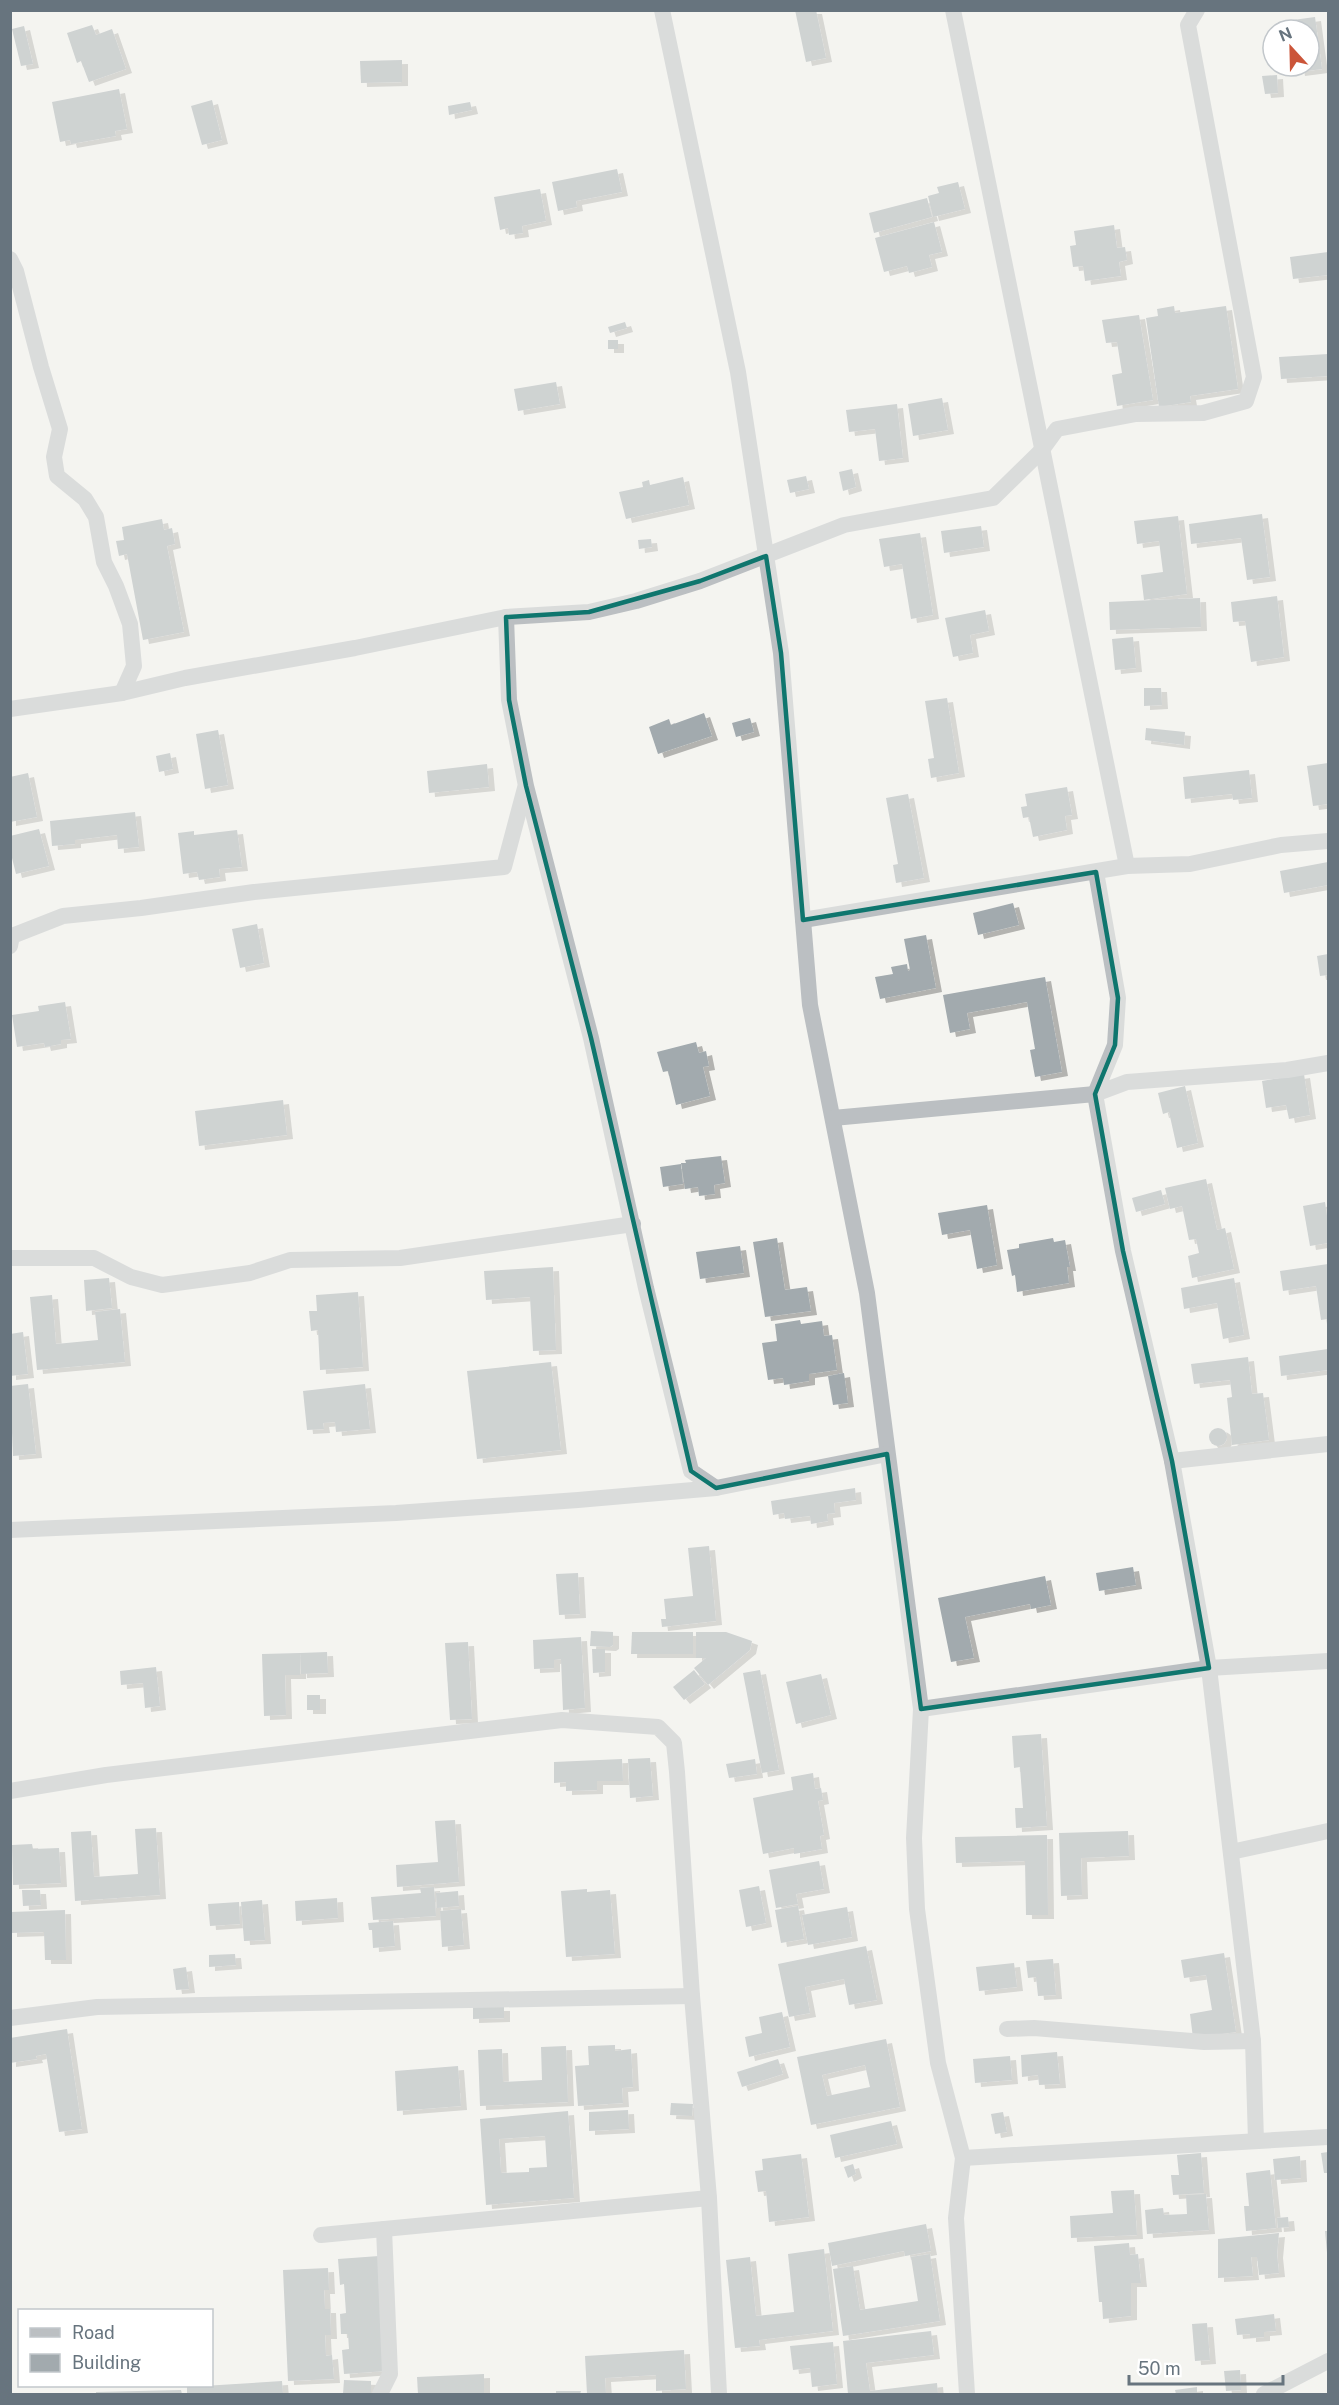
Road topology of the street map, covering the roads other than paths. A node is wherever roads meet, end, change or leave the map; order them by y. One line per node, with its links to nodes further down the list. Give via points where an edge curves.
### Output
1 (662, 10): 6 (street, via 738,372)
2 (953, 10): 5 (street)
3 (1197, 10): 5 (street, via 1188,25 1254,377 1246,401 1203,413 1136,414 1058,429)
4 (10, 260): 8 (street, via 60,429 54,457 57,476 86,499 96,518 104,562 130,624 134,666)
5 (1041, 451): 6 (street, via 993,498 844,525); 12 (street)
6 (766, 555): 7 (street, via 700,581 589,612); 14 (street, via 781,652)
7 (506, 617): 8 (street); 10 (street, via 509,700)
8 (122, 693): 9 (street)
9 (10, 709)
10 (526, 786): 15 (street, via 504,867 63,916 12,936); 19 (street, via 591,1038)
11 (1329, 842): 12 (street, via 1281,845 1190,864)
12 (1127, 866): 13 (street)
13 (1096, 872): 14 (street); 17 (street, via 1118,998 1115,1045)
14 (803, 920): 18 (street, via 810,1005)
15 (10, 946)
16 (1329, 1063): 17 (street, via 1287,1070 1127,1082)
17 (1095, 1094): 18 (street); 23 (street, via 1123,1251)
18 (833, 1118): 22 (street, via 867,1293)
19 (633, 1224): 20 (street, via 400,1258 290,1260 250,1273 162,1285 131,1277 94,1258); 24 (street, via 691,1471)
20 (10, 1258)
21 (1329, 1444): 23 (street)
22 (887, 1454): 24 (street); 28 (street)
23 (1172, 1461): 27 (street)
24 (716, 1488): 25 (street, via 396,1513)
25 (10, 1530)
26 (1329, 1661): 27 (street)
27 (1209, 1668): 28 (street); 31 (street)
28 (921, 1709): 38 (street, via 914,1838 917,1909 938,2063)
29 (10, 1791): 32 (street, via 106,1775 562,1720 658,1727 674,1743)
30 (1329, 1831): 31 (street)
31 (1231, 1852): 35 (street)
32 (692, 1996): 33 (street, via 97,2007); 39 (street)
33 (10, 2018)
34 (1007, 2029): 35 (street, via 1204,2042)
35 (1253, 2041): 37 (street)
36 (1329, 2137): 37 (street)
37 (1256, 2141): 38 (street)
38 (963, 2158): 45 (street, via 956,2218)
39 (709, 2198): 40 (street); 44 (street)
40 (384, 2229): 41 (street); 43 (street, via 390,2374)
41 (321, 2235)
42 (1329, 2361): 46 (street)
43 (380, 2394)
44 (719, 2394)
45 (967, 2394)
46 (1264, 2394)

